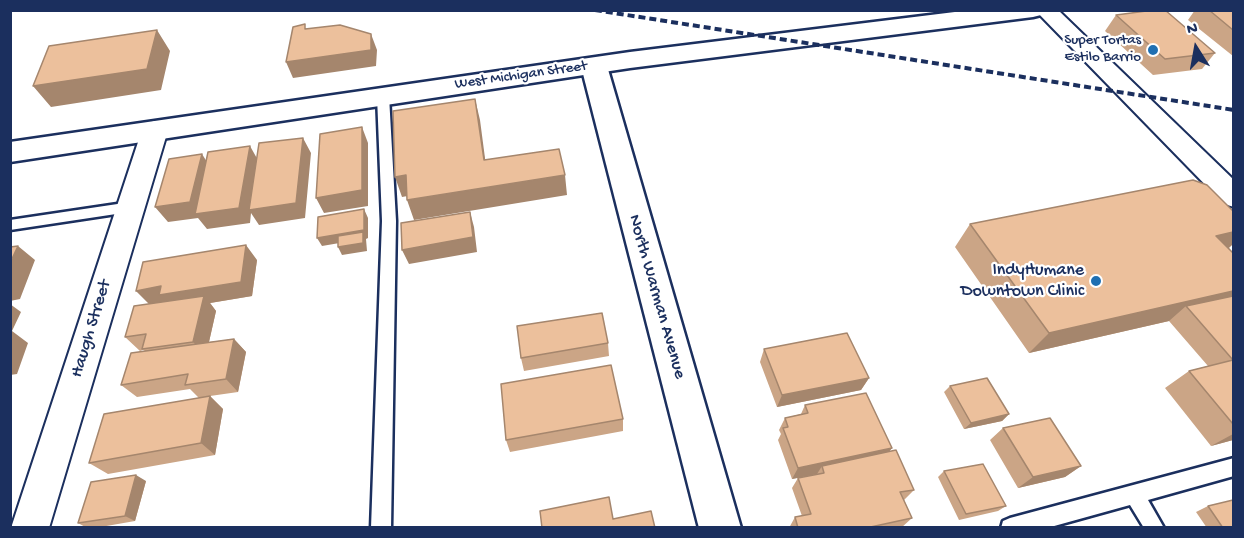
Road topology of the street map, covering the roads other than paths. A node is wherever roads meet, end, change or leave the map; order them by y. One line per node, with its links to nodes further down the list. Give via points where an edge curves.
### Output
1 (1033, 10): 3 (main road, West Michigan Street)
2 (1045, 10): 7 (street)
3 (594, 66): 4 (main road, West Michigan Street); 14 (main road, North Warman Avenue)
4 (383, 96): 5 (main road, West Michigan Street); 13 (lane, via 389,221)
5 (155, 130): 6 (main road, West Michigan Street); 8 (street, Haugh Street)
6 (10, 152)
7 (1233, 197)
8 (131, 207): 9 (lane); 12 (street, Haugh Street)
9 (10, 225)
10 (1233, 467): 11 (lane)
11 (1134, 494): 15 (lane); 16 (lane)
12 (30, 528)
13 (381, 528)
14 (720, 528)
15 (1010, 528)
16 (1155, 528)

